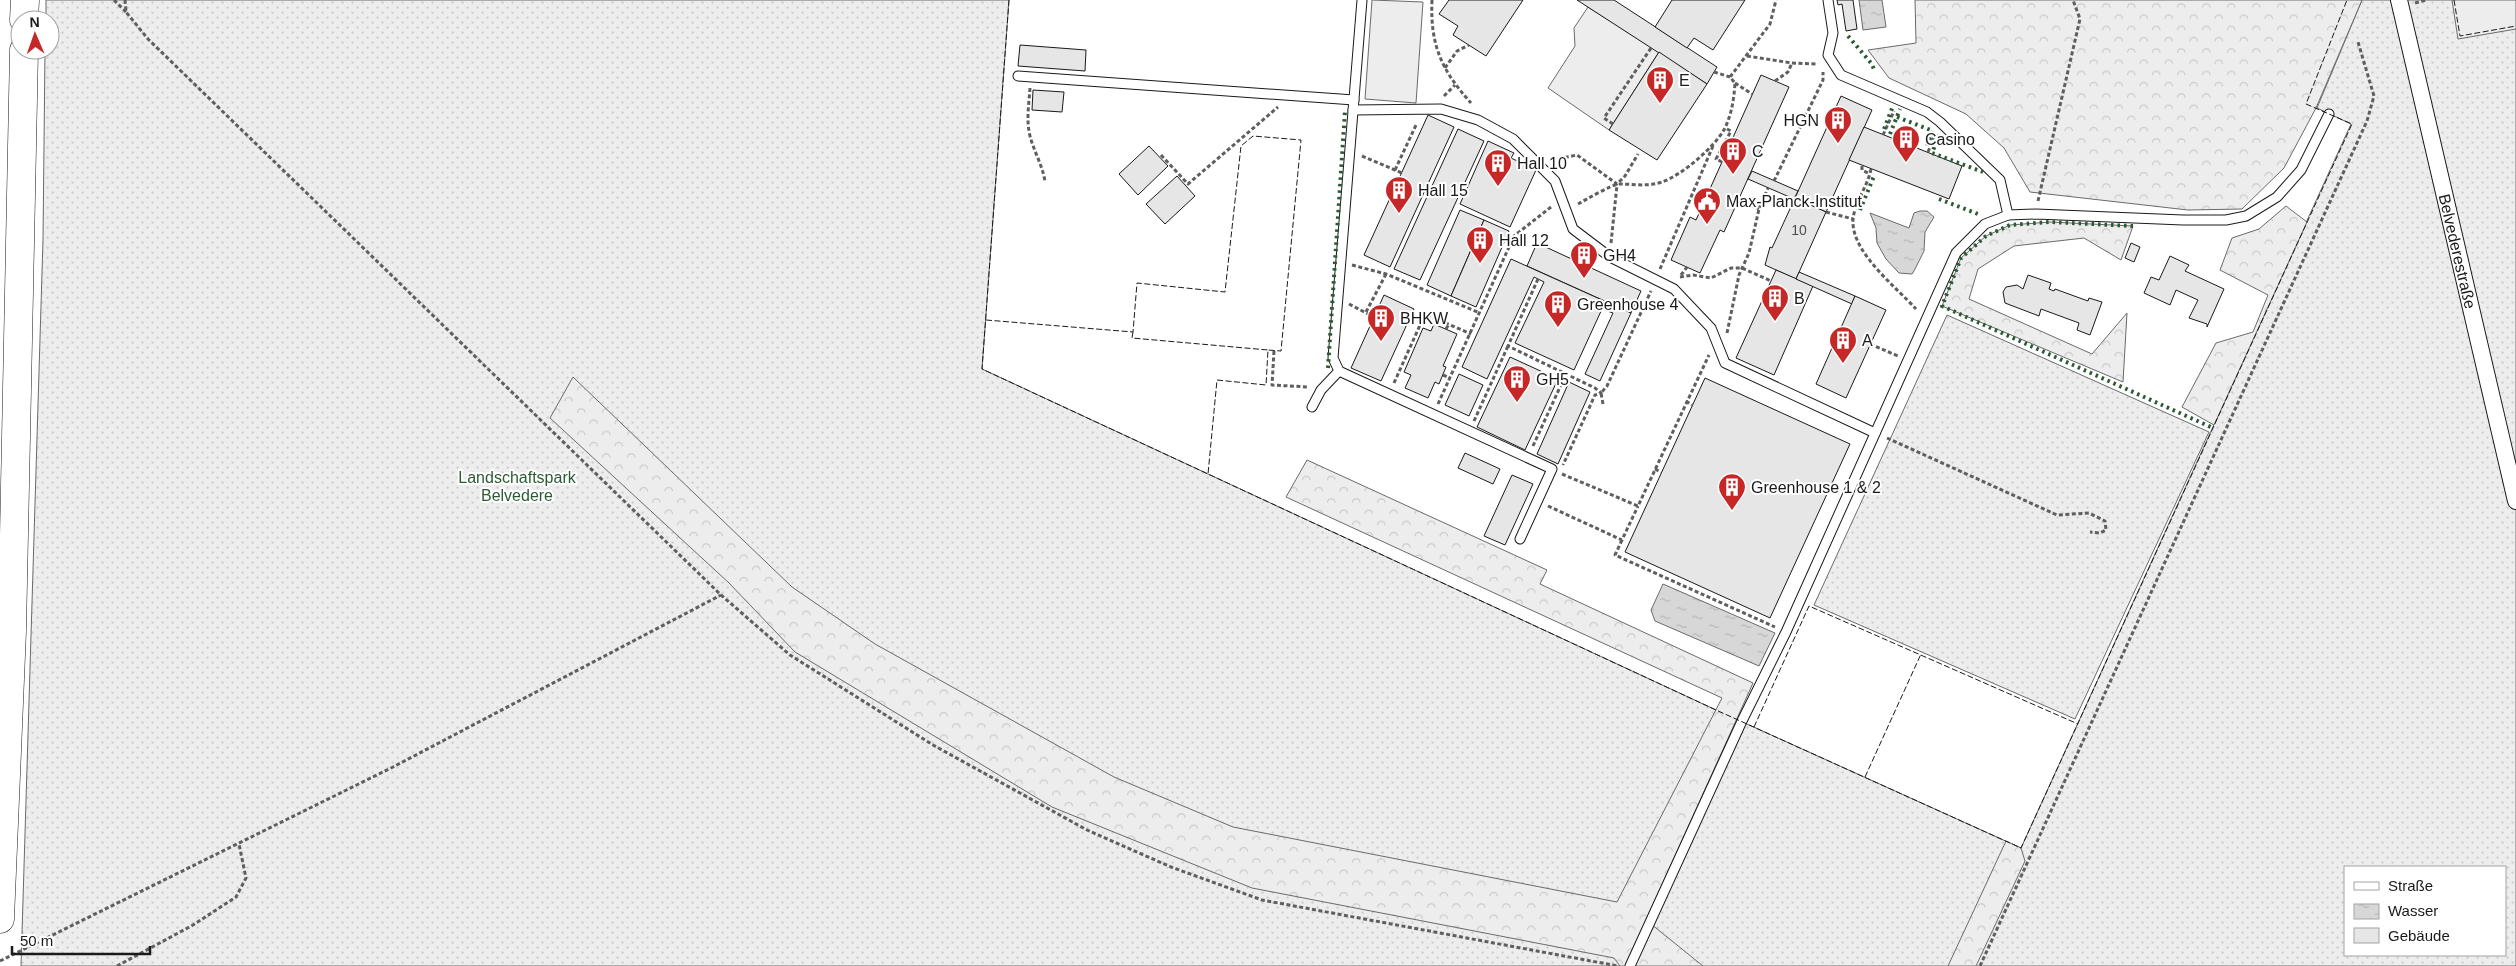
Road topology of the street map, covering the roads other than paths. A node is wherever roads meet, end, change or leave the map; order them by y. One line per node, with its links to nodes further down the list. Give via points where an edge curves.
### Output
1 (1362, 0): 6 (lane)
2 (1828, 0): 8 (lane, via 1833,33 1828,55 1841,75 1927,112 2000,180)
3 (2399, 0): 12 (street, Belvederestraße)
4 (24, 60): 14 (highway, via 12,631)
5 (1018, 76): 6 (lane)
6 (1354, 105): 9 (lane, via 1333,358); 11 (lane, via 1441,109 1478,120 1513,139 1555,181 1573,229 1610,256 1674,289 1712,328 1725,363)
7 (2329, 114): 8 (lane, via 2301,170 2278,197 2246,216 2226,220 2183,220)
8 (2008, 215): 11 (lane, via 1984,224 1956,253)
9 (1339, 371): 10 (lane, via 1321,390); 13 (lane, via 1552,469)
10 (1312, 407)
11 (1875, 432): 15 (lane, via 1786,632)
12 (2516, 501)
13 (1520, 538)
14 (0, 919)
15 (1630, 966)

